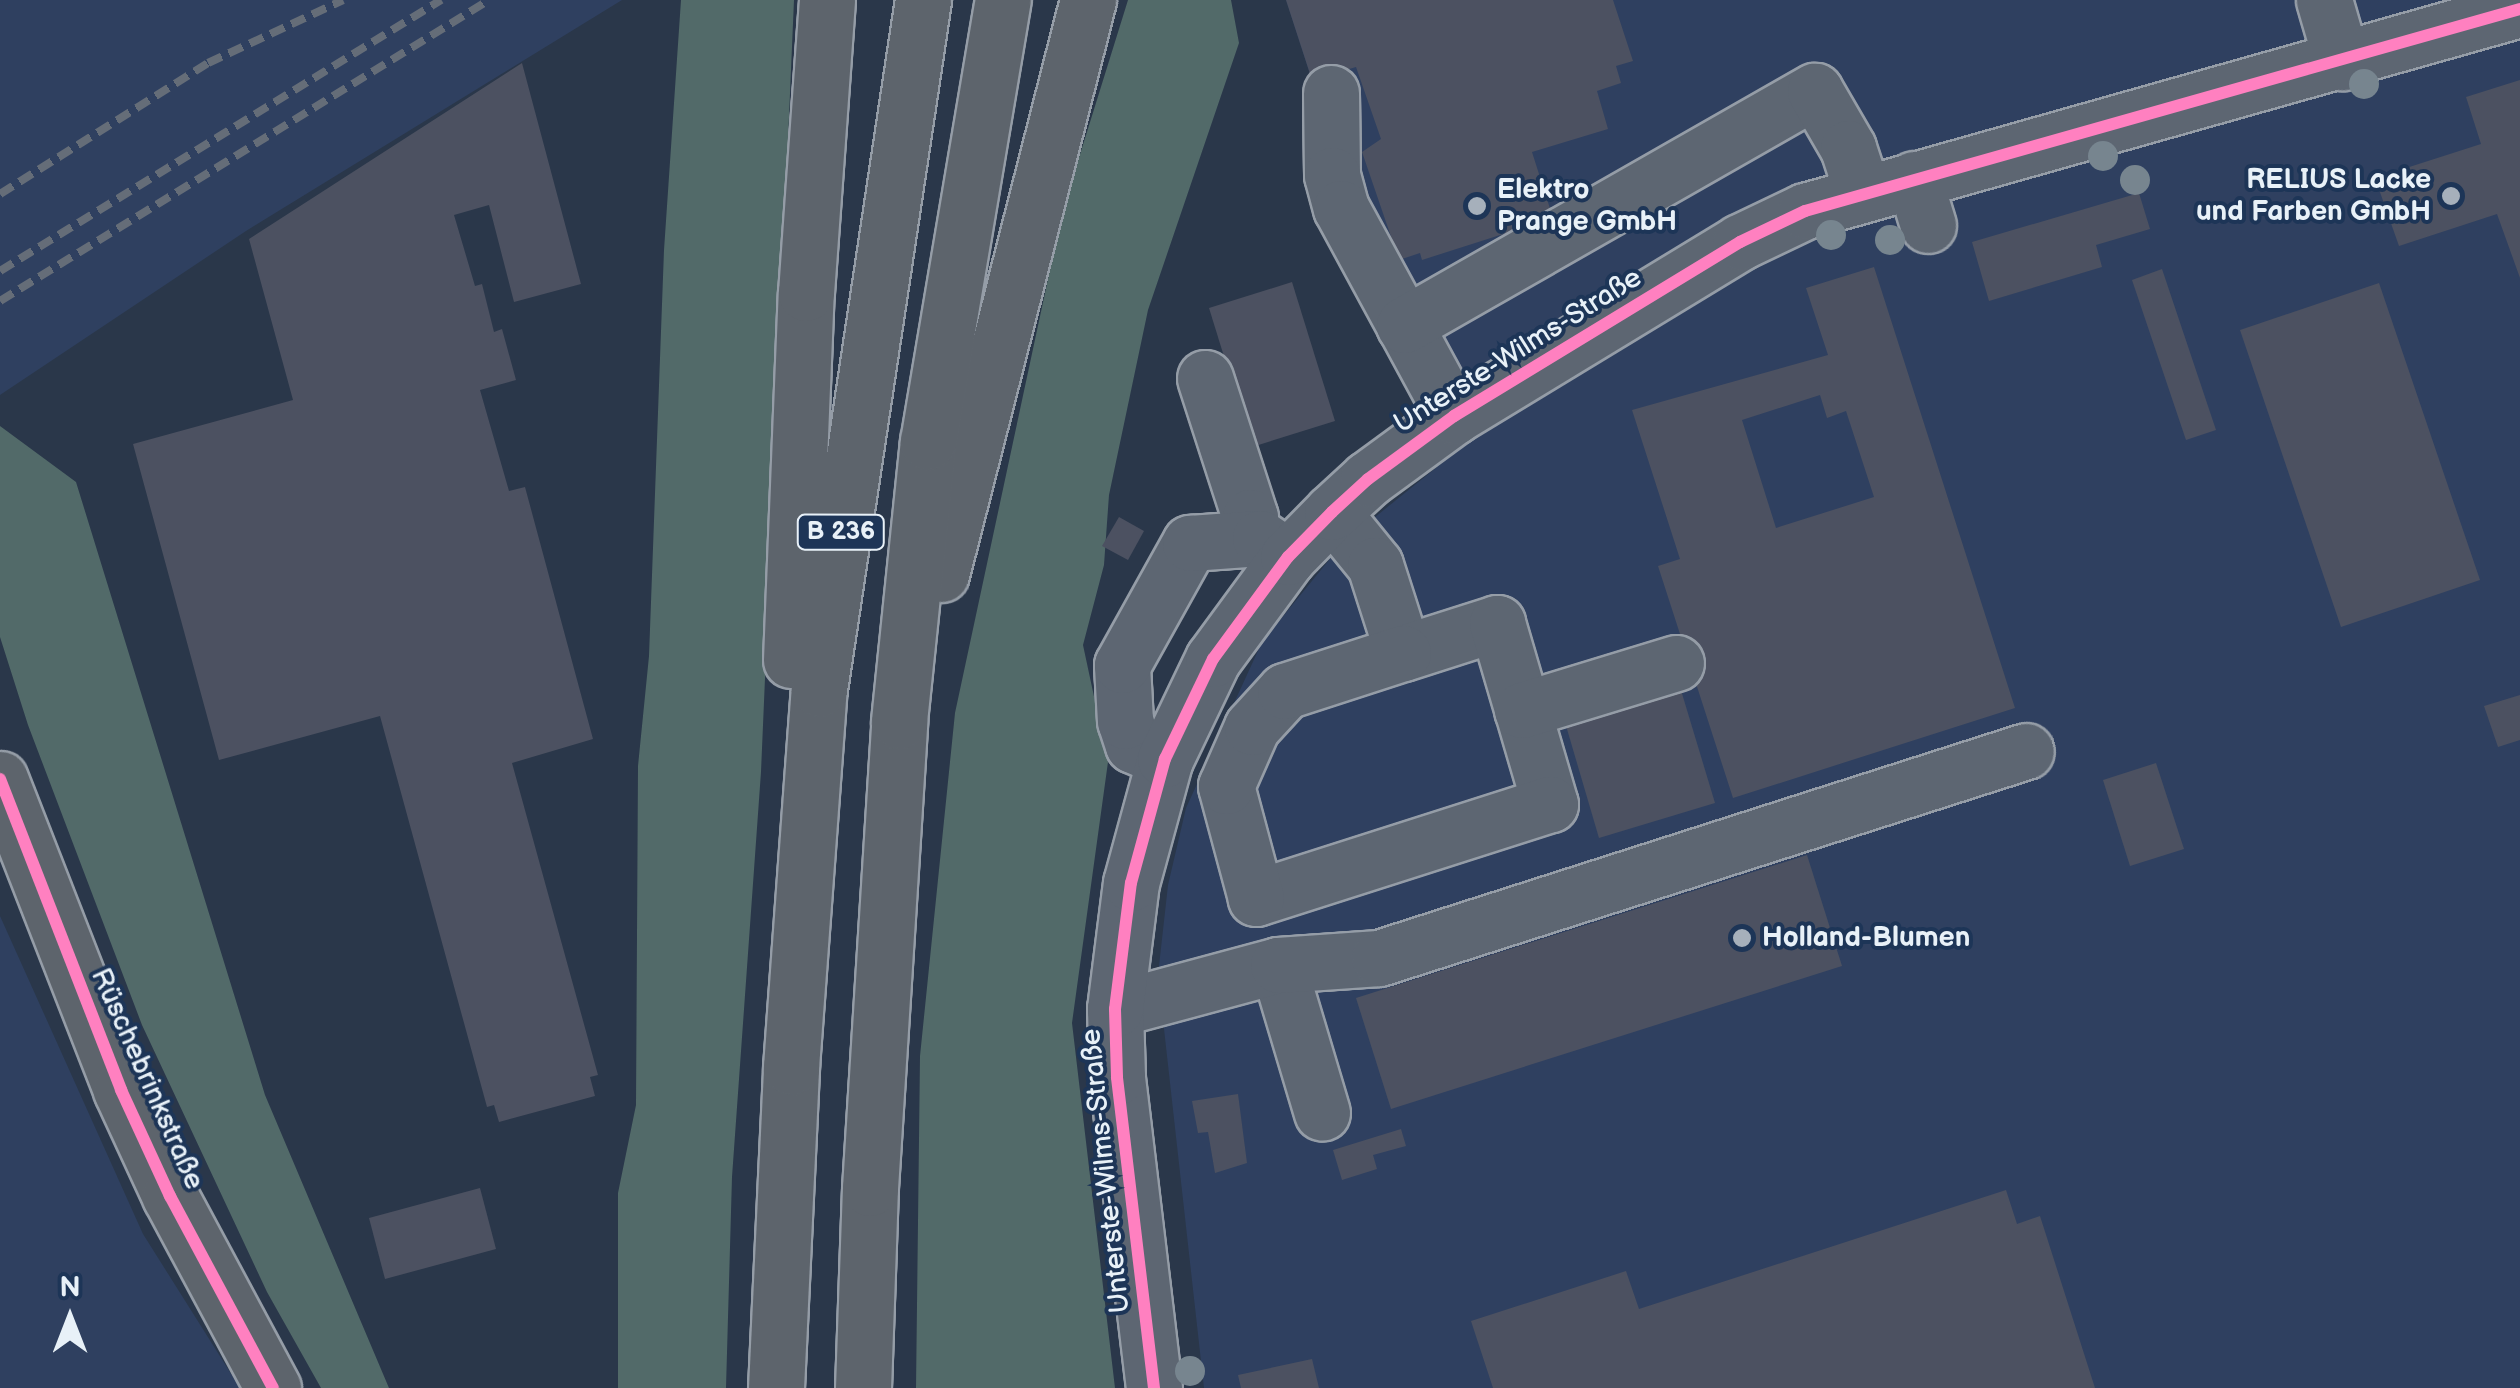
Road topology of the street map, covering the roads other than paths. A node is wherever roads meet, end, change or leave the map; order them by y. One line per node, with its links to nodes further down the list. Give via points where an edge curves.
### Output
1 (923, 0): 24 (main road, B 236, via 819,689)
2 (1003, 0): 18 (main road, B 236, via 928,442)
3 (1088, 0): 18 (main road)
4 (2324, 0): 7 (street)
5 (826, 5): 24 (main road, via 776,854)
6 (2520, 9): 7 (street, Unterste-Wilms-Straße)
7 (2342, 62): 9 (street, Unterste-Wilms-Straße, via 2160,135)
8 (1330, 93): 10 (street, via 1332,174 1341,208)
9 (1902, 199): 10 (street, via 1848,148 1814,91); 12 (street, Unterste-Wilms-Straße, via 1805,211 1740,242)
10 (1404, 325): 12 (street)
11 (1205, 378): 14 (street, via 1250,517)
12 (1454, 416): 13 (street, Unterste-Wilms-Straße)
13 (1332, 512): 14 (street, Unterste-Wilms-Straße); 15 (street, via 1376,565)
14 (1270, 548): 20 (street, Unterste-Wilms-Straße); 20 (street, via 1190,543 1122,665 1133,745)
15 (1403, 653): 17 (street, via 1497,623); 17 (street, via 1285,690 1252,727 1226,786 1256,898 1550,804)
16 (1676, 663): 17 (street)
17 (1522, 710)
18 (899, 721): 28 (main road, B 236)
19 (2026, 751): 22 (street, via 1380,958)
20 (1165, 759): 23 (street, Unterste-Wilms-Straße, via 1131,883)
21 (0, 779): 26 (main road, Rüschebrinkstraße, via 121,1090)
22 (1278, 965): 23 (street); 25 (street)
23 (1115, 1009): 29 (street, Unterste-Wilms-Straße, via 1123,1141)
24 (791, 1067): 27 (main road, B 236)
25 (1322, 1113)
26 (273, 1388)
27 (776, 1388)
28 (863, 1388)
29 (1154, 1388)

